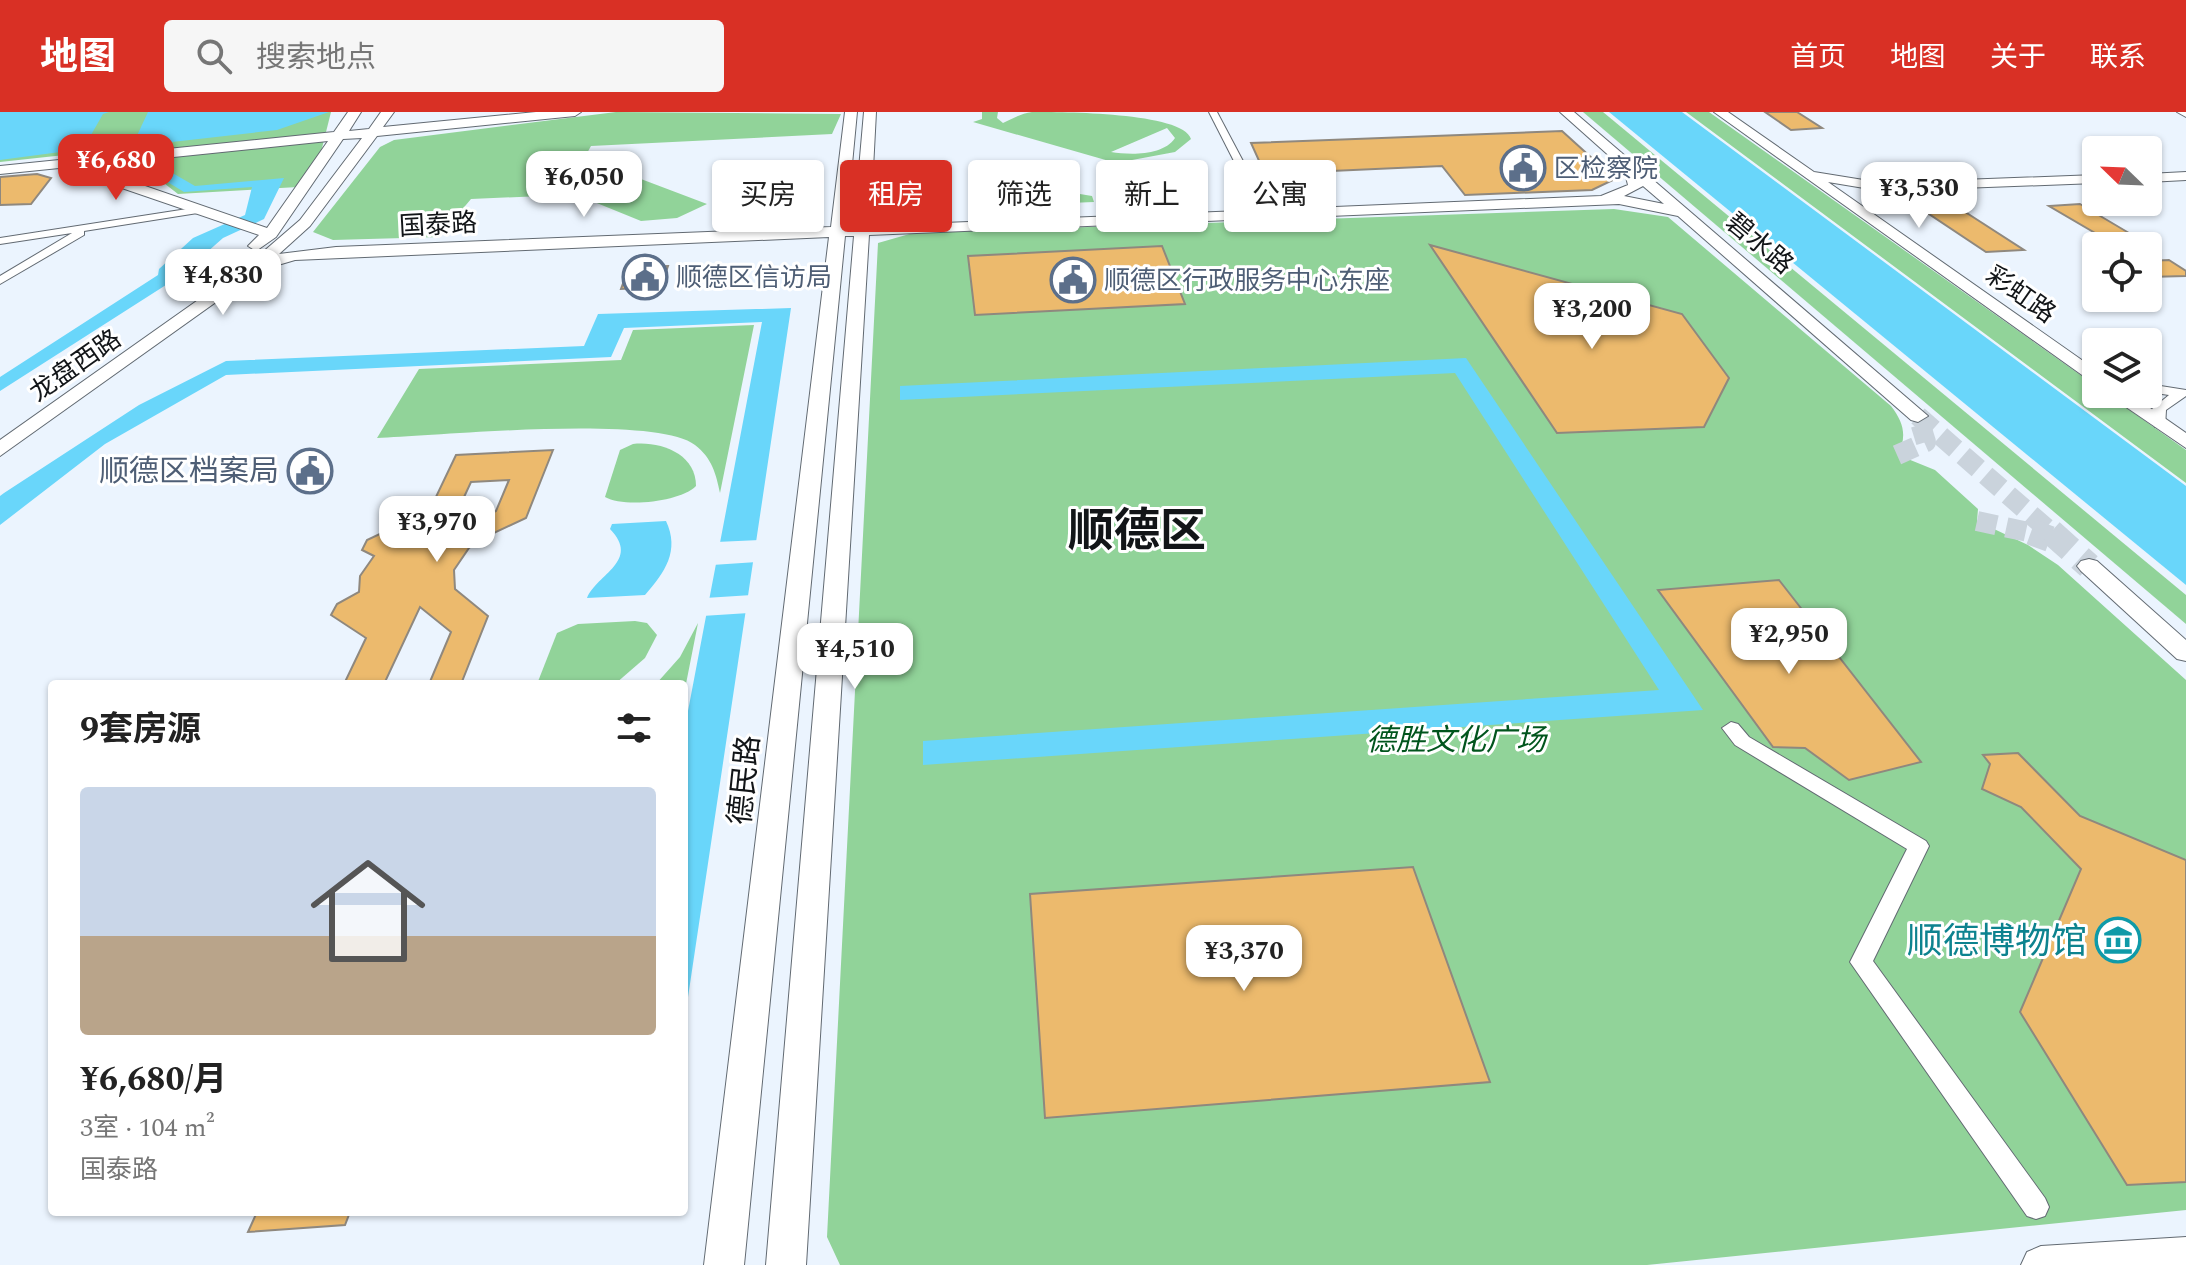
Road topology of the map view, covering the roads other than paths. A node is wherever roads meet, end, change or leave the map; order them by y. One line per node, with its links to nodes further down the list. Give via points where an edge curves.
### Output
1 (508, 112): 9 (street)
2 (575, 112): 9 (street)
3 (851, 112): 12 (street, 德民路)
4 (870, 112): 13 (street)
5 (1213, 112): 14 (street)
6 (1221, 112): 15 (street)
7 (1566, 112): 18 (street, 碧水路)
8 (1720, 112): 16 (street, 彩虹路)
9 (383, 121): 10 (street); 42 (street, 龙盘西路)
10 (347, 122): 11 (street); 11 (street); 41 (street, 龙盘西路)
11 (96, 158): 17 (street); 24 (street, via 83,170)
12 (850, 160)
13 (861, 160)
14 (1241, 160)
15 (1244, 160)
16 (1796, 167): 22 (street, via 1841,182); 29 (street, 彩虹路)
17 (0, 168)
18 (1630, 170): 23 (street, 国泰路, via 1636,187 1616,196); 26 (street, 碧水路)
19 (2186, 176): 20 (street)
20 (2162, 177)
21 (2082, 180): 22 (street)
22 (1895, 187): 29 (street, via 1862,198 1859,207)
23 (1336, 208)
24 (200, 210): 32 (street); 41 (street)
25 (1336, 211): 26 (street, 国泰路, via 1619,200)
26 (1679, 212): 50 (street, 碧水路)
27 (1223, 213): 30 (street, 国泰路)
28 (1224, 215): 31 (street, 国泰路)
29 (1866, 217): 46 (street, 彩虹路)
30 (952, 225)
31 (952, 226)
32 (89, 227): 43 (street); 45 (street)
33 (840, 227): 40 (street, via 819,218)
34 (840, 231): 40 (street, 国泰路)
35 (845, 232): 40 (street, via 807,244)
36 (848, 232): 60 (street, 德民路)
37 (848, 232): 61 (street, via 823,795)
38 (852, 232): 39 (street, via 880,240)
39 (903, 232)
40 (768, 233): 42 (street, 国泰路, via 335,249 303,245); 44 (street, 国泰路, via 293,255)
41 (270, 234): 52 (street, 龙盘西路, via 210,284)
42 (293, 234): 44 (street, 龙盘西路)
43 (0, 241)
44 (255, 267): 54 (street, 龙盘西路)
45 (0, 281)
46 (2082, 368)
47 (2162, 390): 48 (street)
48 (2183, 393): 51 (street, via 2159,409)
49 (2137, 408): 51 (street)
50 (1918, 416)
51 (2160, 424): 53 (street)
52 (0, 429)
53 (2186, 442)
54 (0, 450)
55 (2089, 566): 56 (street)
56 (2186, 653)
57 (1731, 728): 58 (street, via 1742,741 1919,846 1861,962)
58 (2036, 1207)
59 (2186, 1256): 62 (street)
60 (724, 1265)
61 (786, 1265)
62 (2041, 1265)

